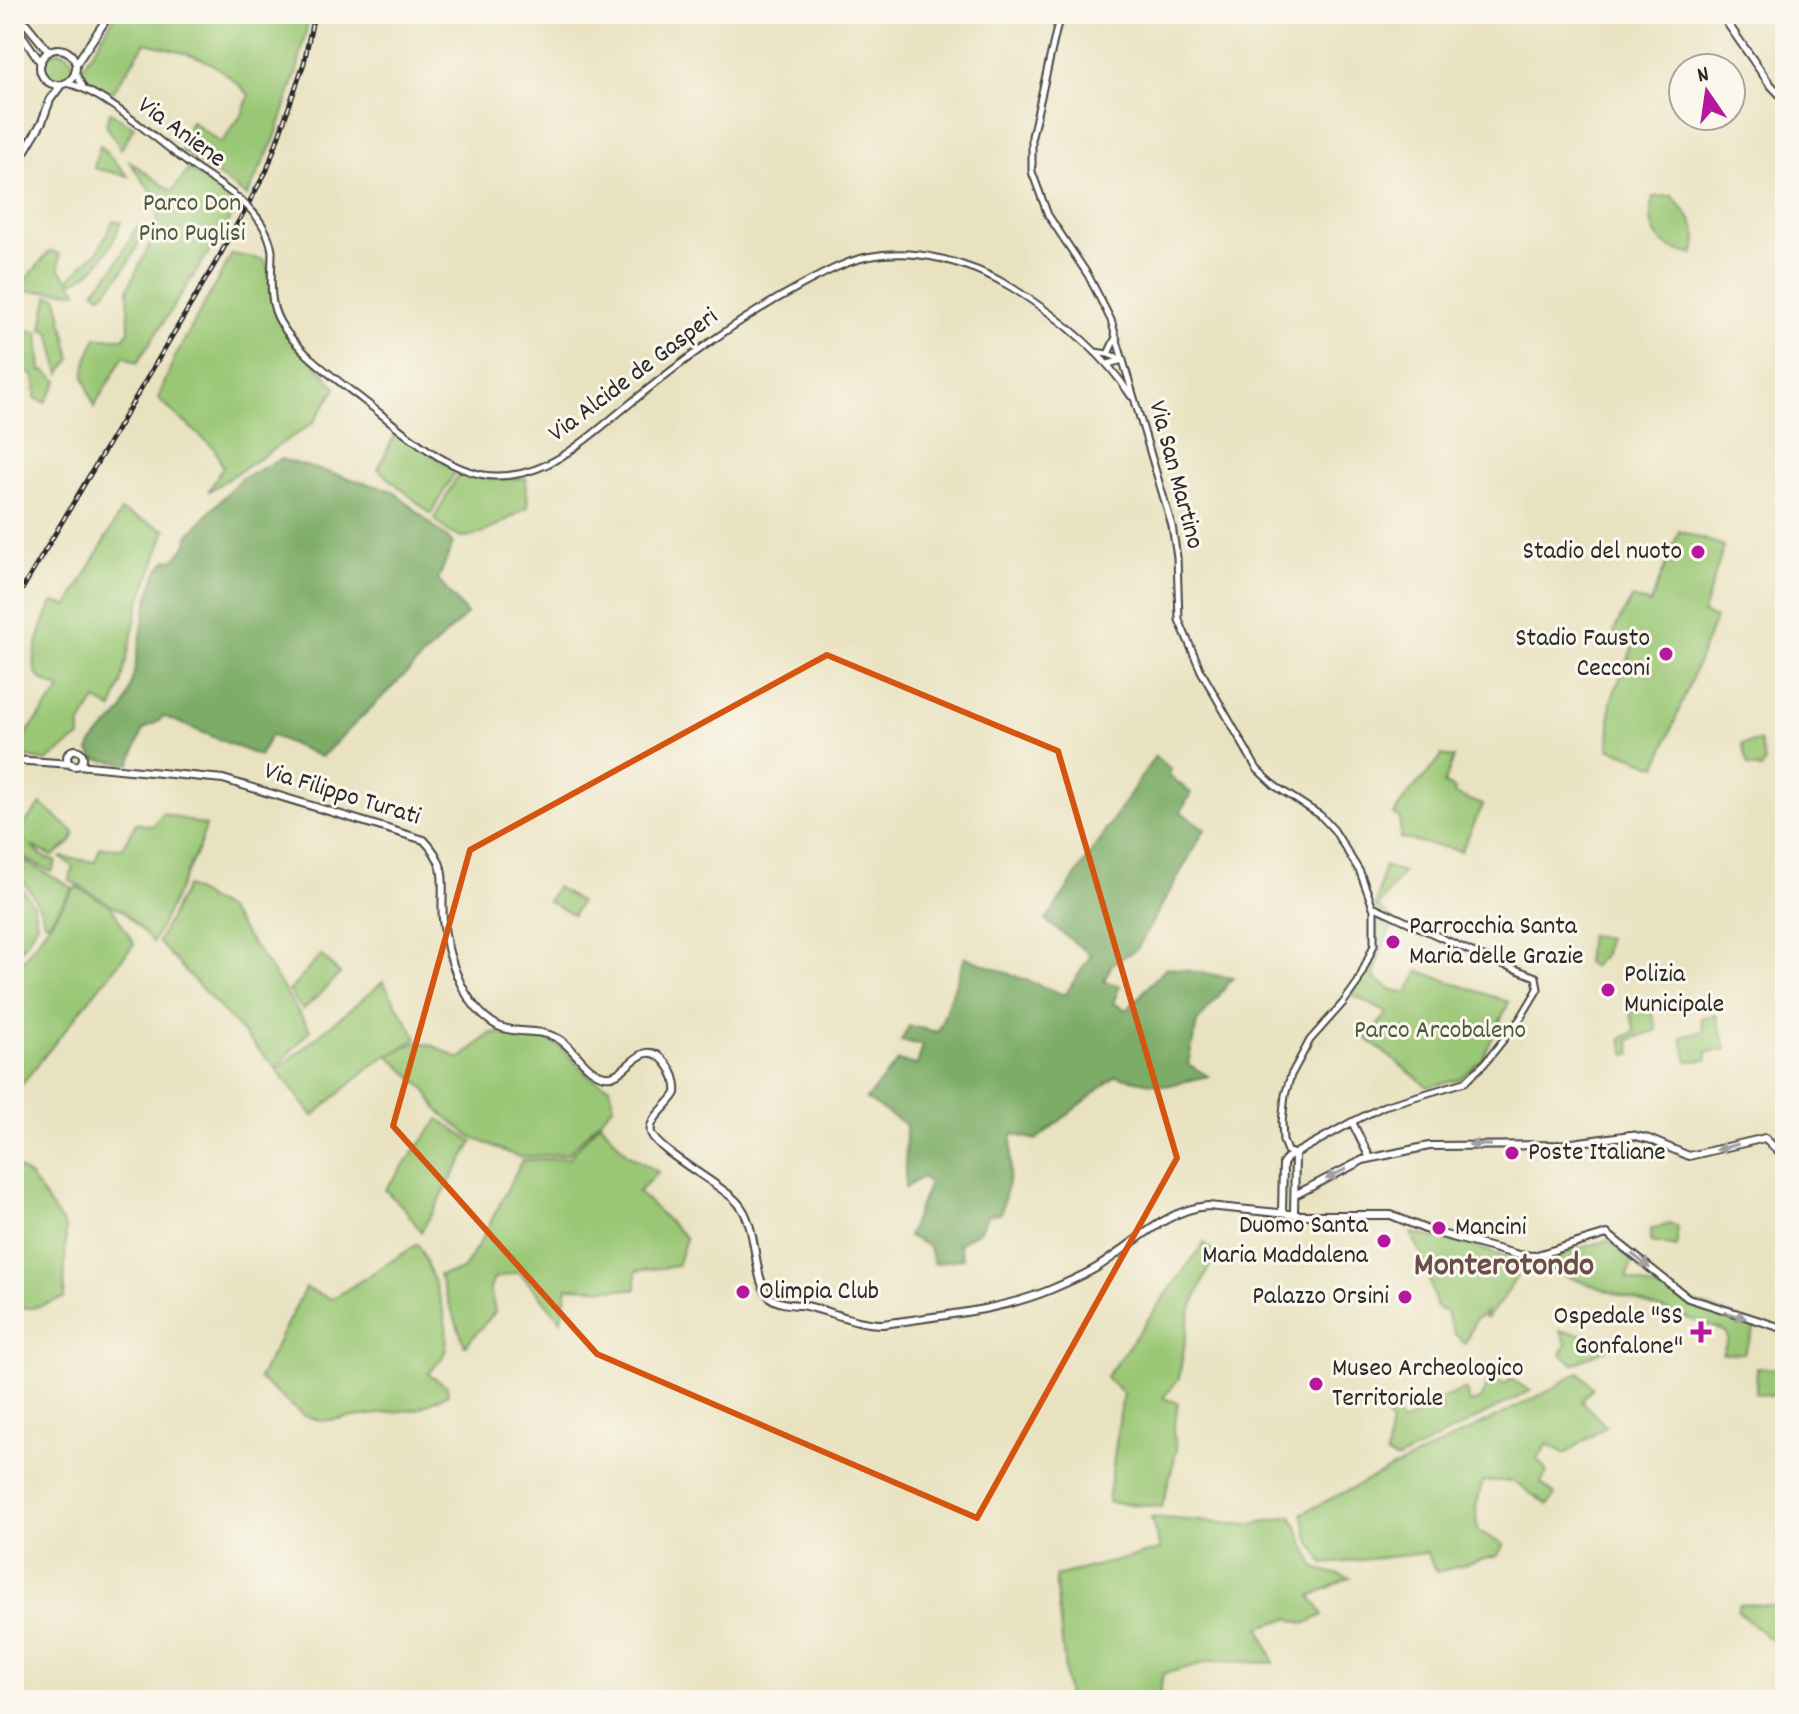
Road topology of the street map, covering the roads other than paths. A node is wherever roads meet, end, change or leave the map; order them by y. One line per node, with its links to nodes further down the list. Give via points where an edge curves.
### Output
1 (18, 14): 8 (main road)
2 (110, 14): 6 (main road)
3 (1060, 14): 18 (street, Via San Martino, via 1032,136 1032,172 1051,220)
4 (1721, 14): 15 (main road)
5 (14, 24): 9 (main road)
6 (92, 40): 7 (main road); 10 (main road)
7 (63, 49): 8 (main road); 10 (main road, via 72,55)
8 (49, 52): 9 (main road)
9 (41, 63): 11 (main road)
10 (76, 68): 12 (main road); 13 (street, Via Aniene)
11 (46, 80): 12 (main road); 14 (main road)
12 (64, 83): 13 (street, Via Aniene); 14 (main road)
13 (87, 90): 17 (street, Via Aniene, bridge, via 258,215)
14 (50, 100): 16 (main road)
15 (1785, 100)
16 (14, 169)
17 (272, 251): 19 (street, Via Alcide de Gasperi, via 275,311 292,337 341,383 448,462 489,476 523,474 558,459 742,320 820,275 869,257 945,259 984,272 1037,304)
18 (1114, 326): 20 (street, via 1115,343); 21 (street, Via San Martino)
19 (1095, 352): 20 (street); 22 (street, Via Alcide de Gasperi)
20 (1108, 354): 21 (street)
21 (1123, 360): 22 (street); 23 (street, Via San Martino)
22 (1107, 364): 23 (street, Via Alcide de Gasperi)
23 (1136, 403): 30 (street, Via San Martino, via 1172,526 1178,614 1191,653 1249,758 1271,783 1331,827 1357,865)
24 (68, 753): 25 (main road, Via Filippo Turati); 27 (main road); 28 (main road, via 66,759)
25 (85, 758): 28 (main road); 29 (main road, Via Filippo Turati)
26 (14, 760): 27 (main road, Via Filippo Turati)
27 (47, 762): 28 (main road, Via Filippo Turati)
28 (75, 764): 29 (main road, Via Filippo Turati)
29 (106, 768): 36 (main road, Via Filippo Turati, via 223,779 424,840 437,854 443,876 444,924 454,969 482,1014 510,1030 555,1036 605,1076 618,1073 638,1056 655,1055 670,1068 677,1089 654,1120 652,1134 737,1202 752,1231 765,1291 774,1301 866,1324 1006,1306 1095,1269 1191,1209)
30 (1374, 906): 31 (street, via 1536,977 1538,989 1520,1019 1465,1082 1384,1106); 32 (street, via 1376,934 1370,957 1353,990 1306,1046 1290,1078 1282,1135 1286,1150)
31 (1352, 1122): 32 (main road); 33 (main road)
32 (1295, 1154): 35 (main road); 36 (main road, via 1283,1164)
33 (1370, 1158): 34 (main road, one-way to 33, via 1765,1138 1689,1156 1633,1135 1558,1145 1433,1145); 35 (main road, one-way to 35)
34 (1785, 1158)
35 (1299, 1194): 37 (main road)
36 (1282, 1213): 37 (main road)
37 (1294, 1214): 38 (main road, one-way to 38, via 1394,1216 1474,1244 1534,1256 1607,1234 1698,1303)
38 (1785, 1329)

